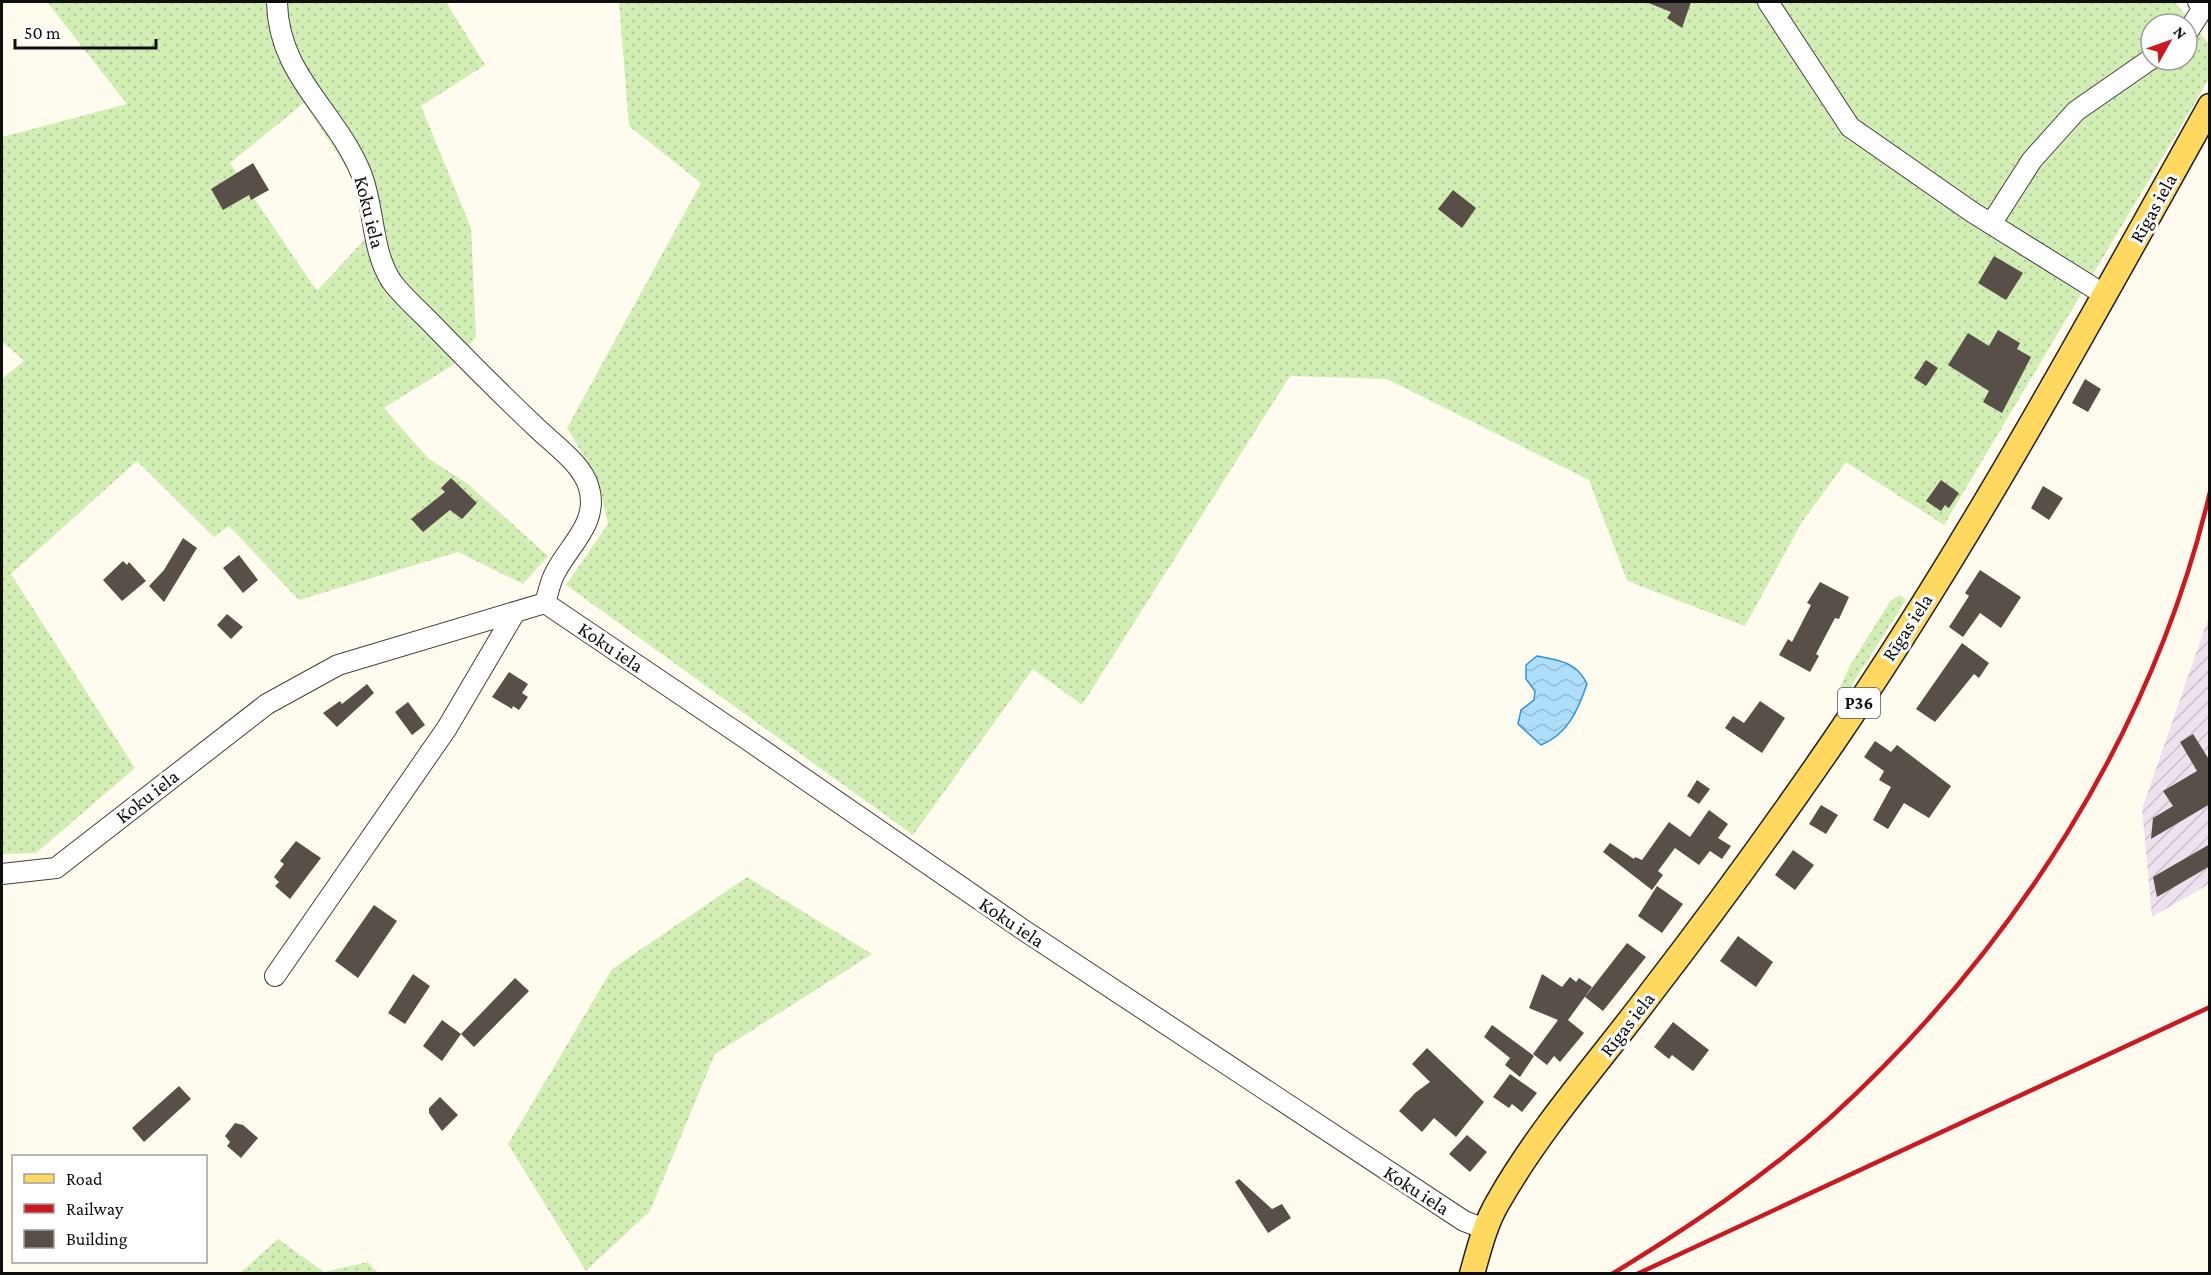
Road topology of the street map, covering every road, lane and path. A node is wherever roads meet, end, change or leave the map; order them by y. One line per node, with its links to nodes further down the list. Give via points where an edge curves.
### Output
1 (277, 2): 9 (street, Koku iela, via 277,20 287,56 350,148 362,174 381,255 393,282 571,461 589,487 589,518 554,574)
2 (1768, 2): 7 (street, via 1850,127)
3 (2198, 2): 4 (street, via 2203,8)
4 (2199, 14)
5 (2139, 67): 7 (street, via 2076,111 2032,160)
6 (2210, 106): 8 (main road, Rīgas iela / P36)
7 (1991, 224): 8 (street)
8 (2105, 295): 13 (main road, Rīgas iela / P36, via 1944,569 1836,738 1725,897 1544,1133 1498,1202)
9 (545, 603): 10 (street, Koku iela); 13 (street, Koku iela, via 1045,945 1464,1221)
10 (514, 614): 11 (street, Koku iela, via 338,665 267,704 56,868); 12 (street, via 447,729)
11 (5, 874)
12 (275, 976)
13 (1485, 1229): 14 (main road, Rīgas iela / P36)
14 (1472, 1274)

